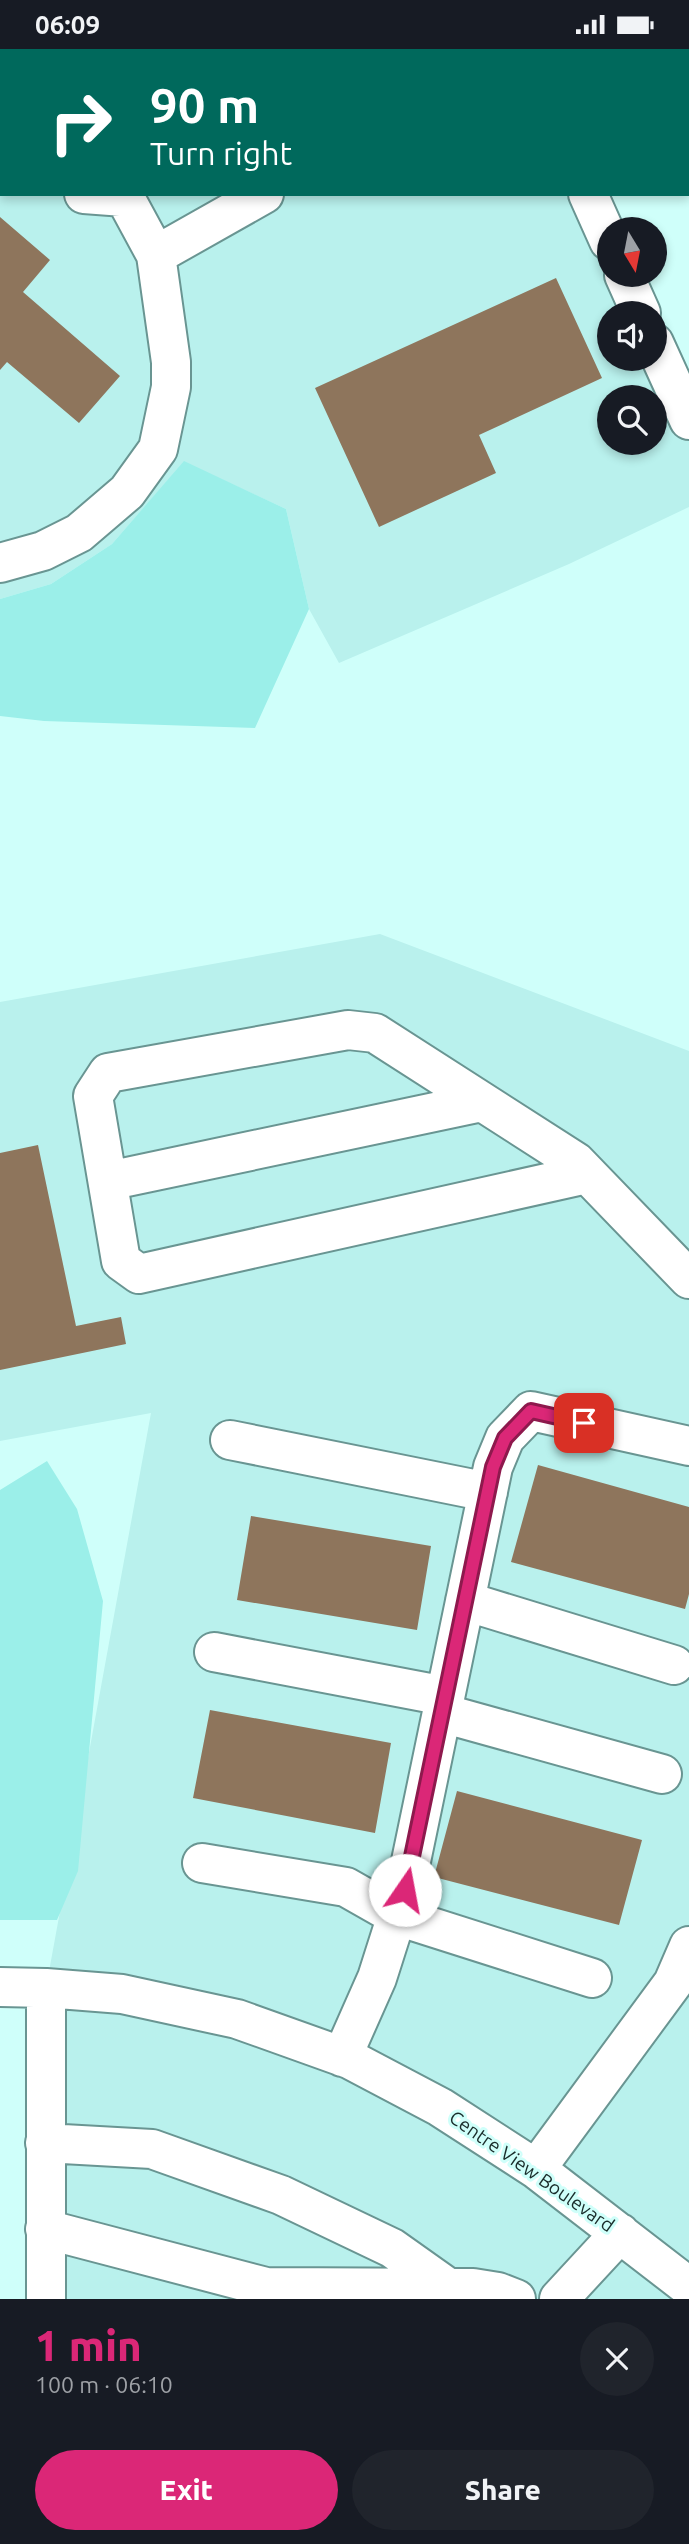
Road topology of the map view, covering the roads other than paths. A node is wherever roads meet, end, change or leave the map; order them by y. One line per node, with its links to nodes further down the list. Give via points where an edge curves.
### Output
1 (124, 196): 5 (street)
2 (260, 196): 5 (street)
3 (589, 196): 4 (street)
4 (598, 217)
5 (156, 255): 8 (street, via 171,374 158,449 127,492 79,533 43,551)
6 (667, 371): 7 (street)
7 (689, 420)
8 (0, 563)
9 (482, 1102): 10 (street, via 576,1162); 11 (street); 11 (street, via 375,1033 348,1030 108,1073 93,1096)
10 (587, 1174): 11 (street, via 139,1274 121,1261); 12 (street)
11 (108, 1181)
12 (689, 1279)
13 (230, 1440): 15 (street)
14 (689, 1446): 15 (street, via 531,1411 505,1438)
15 (488, 1492): 16 (street)
16 (465, 1601): 18 (street); 19 (street)
17 (214, 1652): 19 (street)
18 (674, 1665)
19 (444, 1705): 20 (street); 22 (street)
20 (662, 1774)
21 (202, 1863): 22 (street, via 346,1887)
22 (397, 1916): 24 (street); 28 (street, via 377,1978)
23 (689, 1946): 27 (street, via 674,1983)
24 (592, 1978)
25 (0, 1987): 26 (street, Centre View Boulevard)
26 (46, 1988): 28 (street, Centre View Boulevard, via 122,1994 237,2019); 29 (street)
27 (677, 2003): 30 (street)
28 (342, 2057): 30 (street, Centre View Boulevard, via 440,2107)
29 (46, 2143): 31 (street); 33 (street, via 152,2149 269,2190 392,2248)
30 (536, 2169): 32 (street, Centre View Boulevard)
31 (45, 2229): 33 (street, via 266,2287); 35 (street)
32 (620, 2232): 34 (street, Centre View Boulevard); 37 (street)
33 (447, 2287): 36 (street, via 485,2290)
34 (689, 2287)
35 (46, 2299)
36 (516, 2299)
37 (558, 2299)

